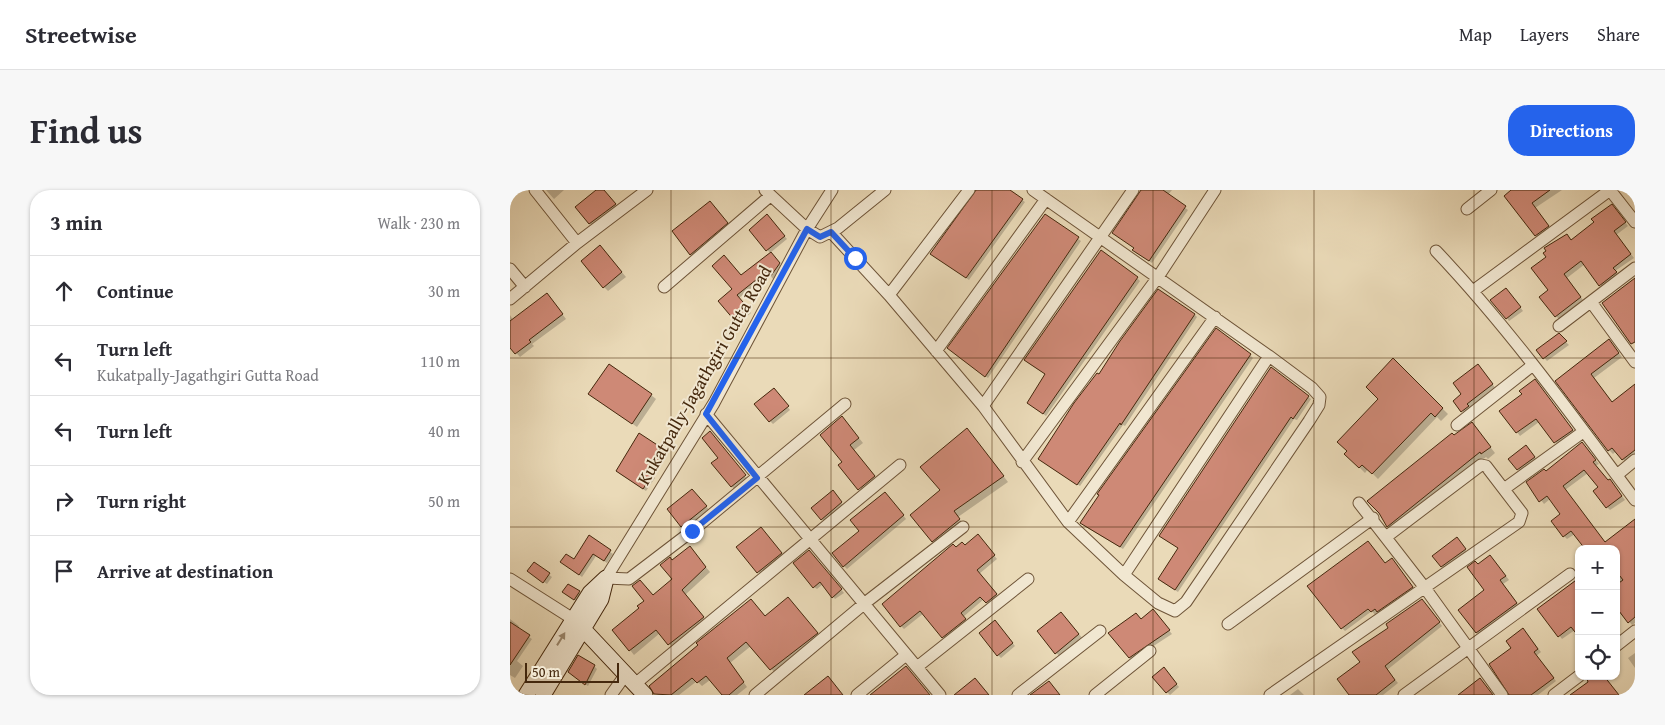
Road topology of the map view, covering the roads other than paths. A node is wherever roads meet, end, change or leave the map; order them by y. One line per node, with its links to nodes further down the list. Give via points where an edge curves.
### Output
1 (535, 190): 18 (street)
2 (646, 190): 18 (street)
3 (832, 190): 15 (street, Kukatpally-Jagathgiri Gutta Road)
4 (885, 190): 16 (street)
5 (969, 190): 26 (street)
6 (1033, 190): 12 (street)
7 (1132, 190): 17 (street)
8 (1215, 190): 22 (street)
9 (1491, 190): 13 (street)
10 (1610, 190): 14 (street); 25 (street)
11 (768, 193): 15 (street); 24 (street)
12 (1046, 199): 17 (street); 31 (street)
13 (1467, 209)
14 (1635, 222)
15 (807, 229): 16 (street, via 820,237); 37 (street, Kukatpally-Jagathgiri Gutta Road)
16 (831, 232): 26 (street)
17 (1101, 237): 22 (street); 36 (street)
18 (577, 243): 23 (street)
19 (1436, 251): 25 (street)
20 (1635, 268): 28 (street)
21 (510, 269): 23 (street)
22 (1158, 277): 29 (street); 41 (street)
23 (525, 287): 27 (street)
24 (664, 287)
25 (1474, 291): 34 (street)
26 (889, 295): 31 (street)
27 (510, 300)
28 (1591, 302): 30 (street); 33 (street)
29 (1214, 317): 32 (street); 49 (street)
30 (1559, 326)
31 (936, 350): 36 (street)
32 (1269, 356): 54 (street); 54 (street, via 1320,397 1310,421 1186,602 1175,611 1158,603)
33 (1635, 362)
34 (1533, 365): 38 (street); 39 (street)
35 (845, 404): 44 (street)
36 (983, 406): 41 (street)
37 (706, 414): 44 (street); 55 (street, Kukatpally-Jagathgiri Gutta Road)
38 (1457, 425)
39 (1583, 432): 43 (street); 45 (street)
40 (1635, 460): 43 (street)
41 (1022, 462): 49 (street)
42 (900, 465): 52 (street)
43 (1617, 475): 46 (street)
44 (757, 478): 52 (street); 55 (street, via 629,579)
45 (1504, 490): 51 (street, via 1486,466 1481,465); 58 (street, via 1522,513 1520,521)
46 (1635, 500)
47 (1360, 503): 48 (street)
48 (1373, 518): 51 (street); 61 (street)
49 (1068, 522): 54 (street)
50 (963, 527): 59 (street)
51 (1386, 537): 58 (street)
52 (812, 539): 59 (street); 70 (street)
53 (1570, 574): 65 (street)
54 (1124, 575)
55 (606, 578): 60 (street, Kukatpally-Jagathgiri Gutta Road, via 601,599)
56 (510, 579): 60 (street)
57 (1028, 579): 68 (street)
58 (1425, 588): 65 (street); 79 (street)
59 (865, 603): 67 (street); 74 (street)
60 (578, 624): 70 (street); 71 (street, Kukatpally-Jagathgiri Gutta Road, one-way to 60); 72 (street, Kukatpally-Jagathgiri Gutta Road)
61 (1228, 624)
62 (1100, 631): 77 (street)
63 (1635, 631): 64 (street)
64 (1620, 643)
65 (1468, 647): 80 (street); 81 (street)
66 (1150, 651): 78 (street)
67 (906, 655): 68 (street); 75 (street)
68 (917, 667): 76 (street)
69 (1575, 679): 82 (street)
70 (635, 685): 73 (street)
71 (526, 695)
72 (543, 695)
73 (611, 695)
74 (755, 695)
75 (857, 695)
76 (940, 695)
77 (1018, 695)
78 (1095, 695)
79 (1270, 695)
80 (1404, 695)
81 (1502, 695)
82 (1554, 695)

